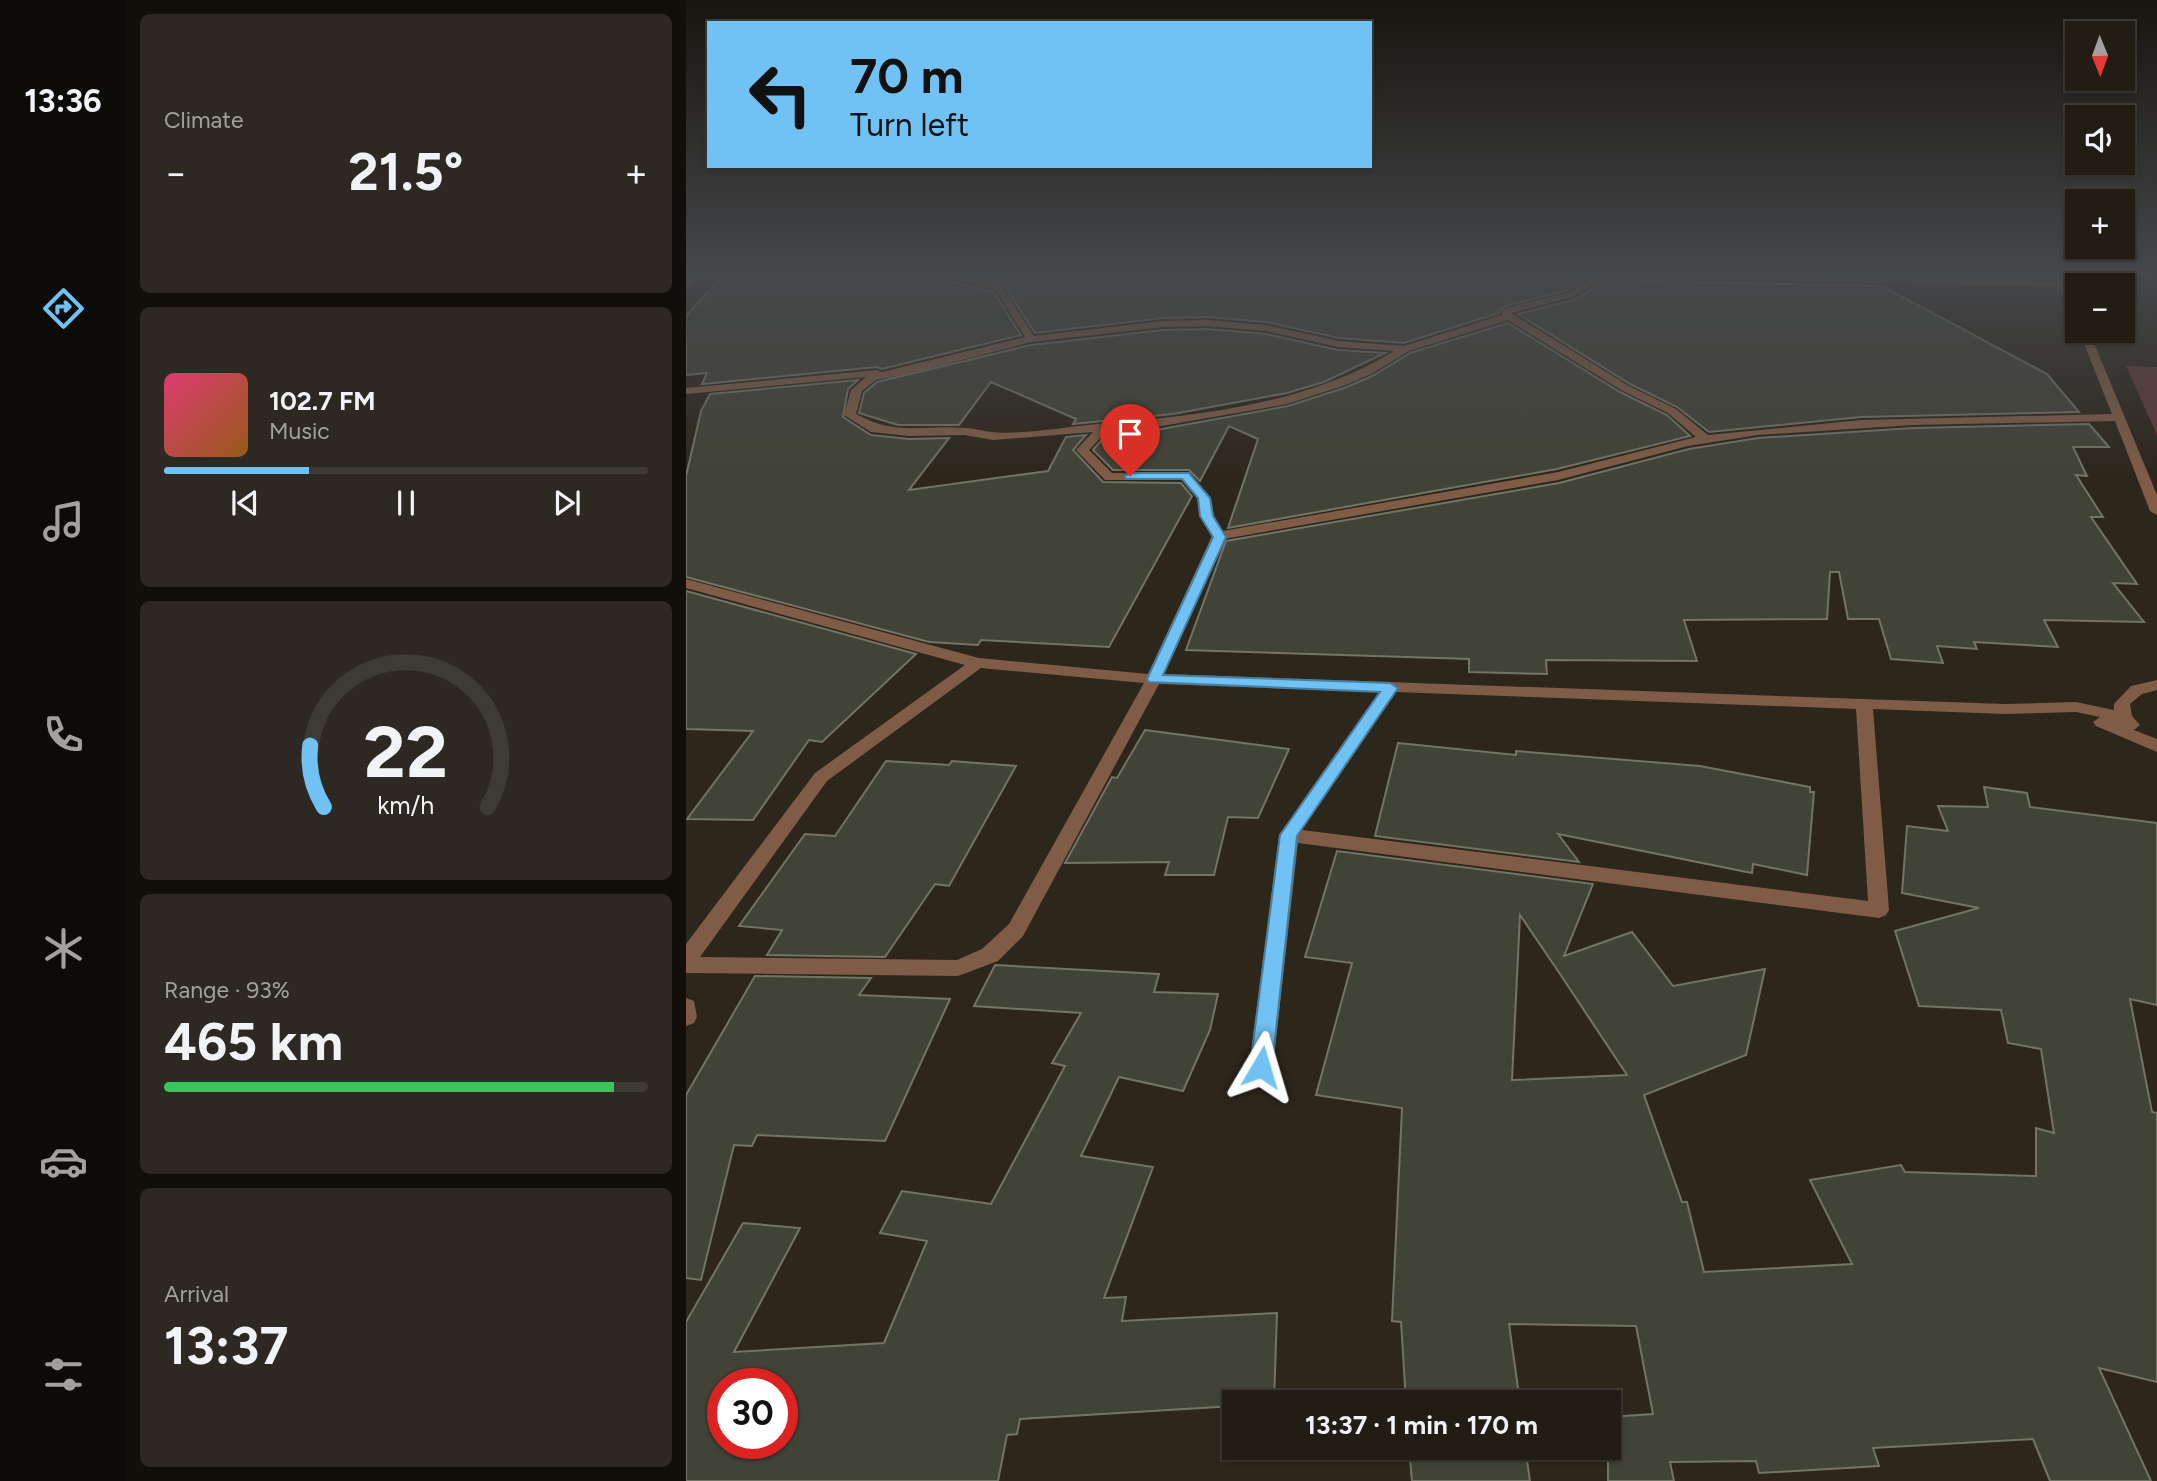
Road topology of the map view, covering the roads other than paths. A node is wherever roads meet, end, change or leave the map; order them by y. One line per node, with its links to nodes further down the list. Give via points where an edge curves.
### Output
1 (1031, 339): 7 (street)
2 (1317, 339): 6 (street)
3 (1436, 339): 6 (street)
4 (1547, 339): 11 (street, via 1672,411)
5 (2089, 343): 9 (street)
6 (1405, 349): 10 (street, via 1370,371 1283,402)
7 (908, 371): 8 (street); 10 (street, via 873,377 857,390 850,415 875,429 993,436)
8 (686, 391)
9 (2120, 417): 11 (street, via 1839,424); 12 (street)
10 (1156, 423): 13 (street, via 1101,430 1082,450 1109,477 1185,476 1204,498 1206,516)
11 (1705, 439): 13 (street, via 1558,476)
12 (2157, 511)
13 (1219, 537): 16 (street)
14 (686, 583): 15 (street)
15 (978, 663): 16 (street); 24 (street, via 821,776)
16 (1154, 679): 18 (street); 24 (street, via 1016,930 990,955 958,968)
17 (2157, 685): 21 (street, via 2128,694 2122,704)
18 (1390, 688): 19 (street); 23 (street)
19 (1864, 704): 20 (street); 23 (street, via 1879,910)
20 (2005, 709): 21 (street, via 2076,708); 22 (street, via 2110,723)
21 (2124, 717): 22 (street)
22 (2157, 746)
23 (1289, 835): 27 (street)
24 (686, 963)
25 (686, 1007): 26 (street)
26 (686, 1016)
27 (1261, 1067)

